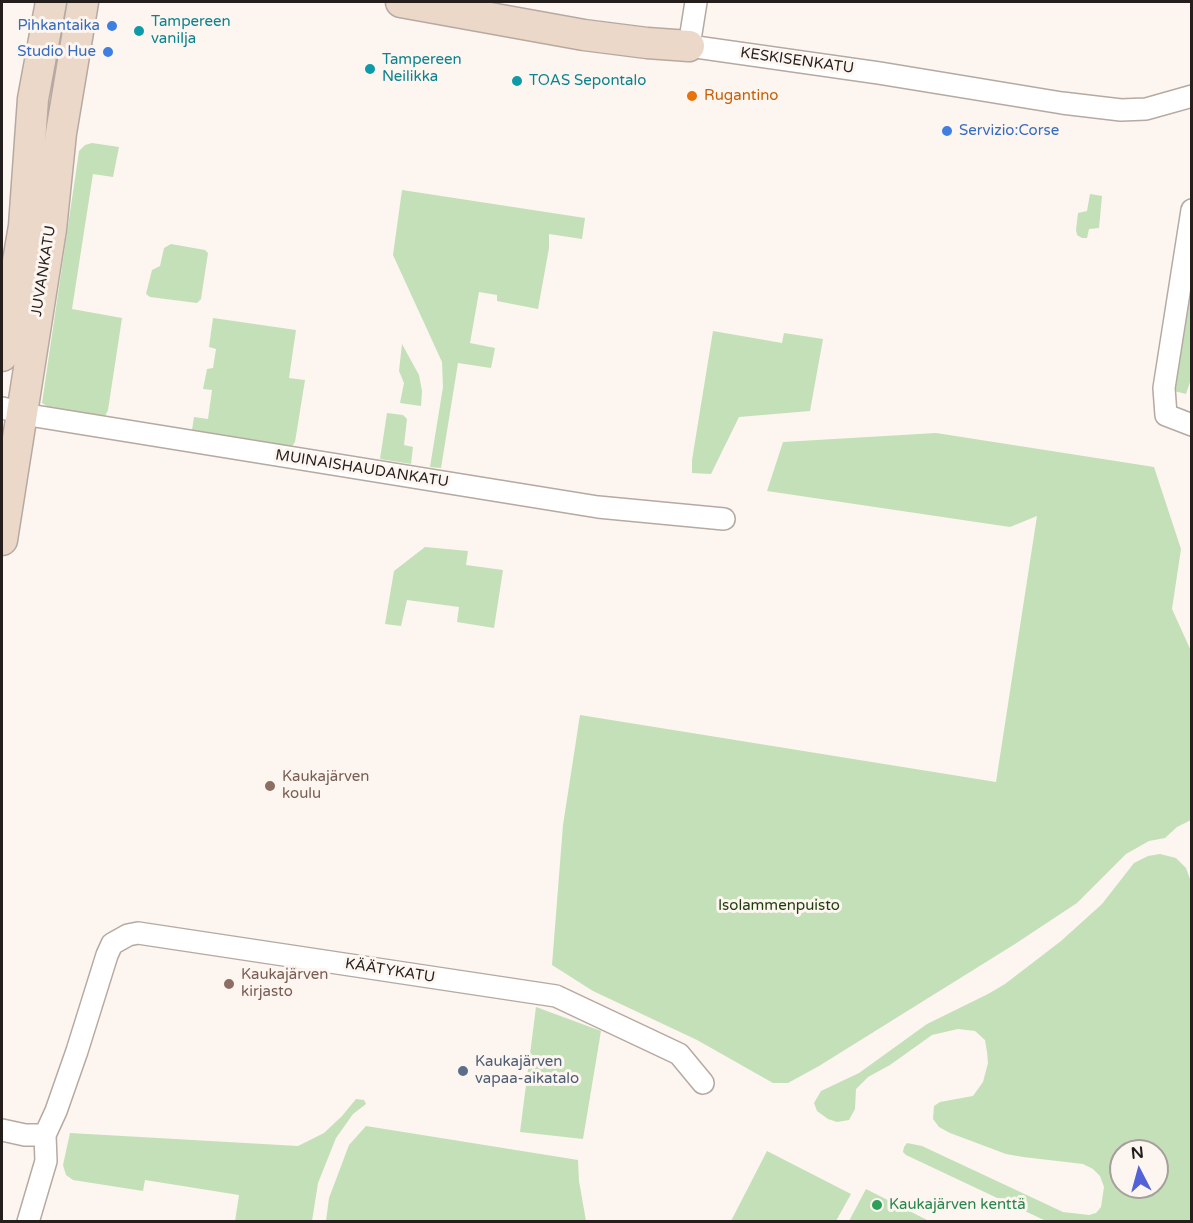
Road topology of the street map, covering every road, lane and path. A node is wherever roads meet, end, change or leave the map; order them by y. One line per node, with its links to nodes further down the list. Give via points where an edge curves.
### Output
1 (51, 2): 8 (main road, JUVANKATU, via 33,99 24,226)
2 (83, 2): 9 (main road, JUVANKATU, via 61,133 51,230)
3 (401, 2): 5 (main road, KESKISENKATU, via 584,35)
4 (696, 2): 5 (street)
5 (689, 46): 6 (street, KESKISENKATU, via 1122,110 1146,109)
6 (1191, 97)
7 (1191, 210): 10 (street, via 1164,388 1166,415)
8 (2, 356)
9 (12, 410): 11 (street, MUINAISHAUDANKATU, via 598,507); 12 (main road, JUVANKATU)
10 (1191, 425)
11 (724, 519)
12 (2, 540)
13 (703, 1083): 15 (street, KÄÄTYKATU, via 679,1054 556,996 138,933 112,944)
14 (2, 1130): 15 (street)
15 (45, 1135): 16 (street, via 46,1161)
16 (28, 1221)

